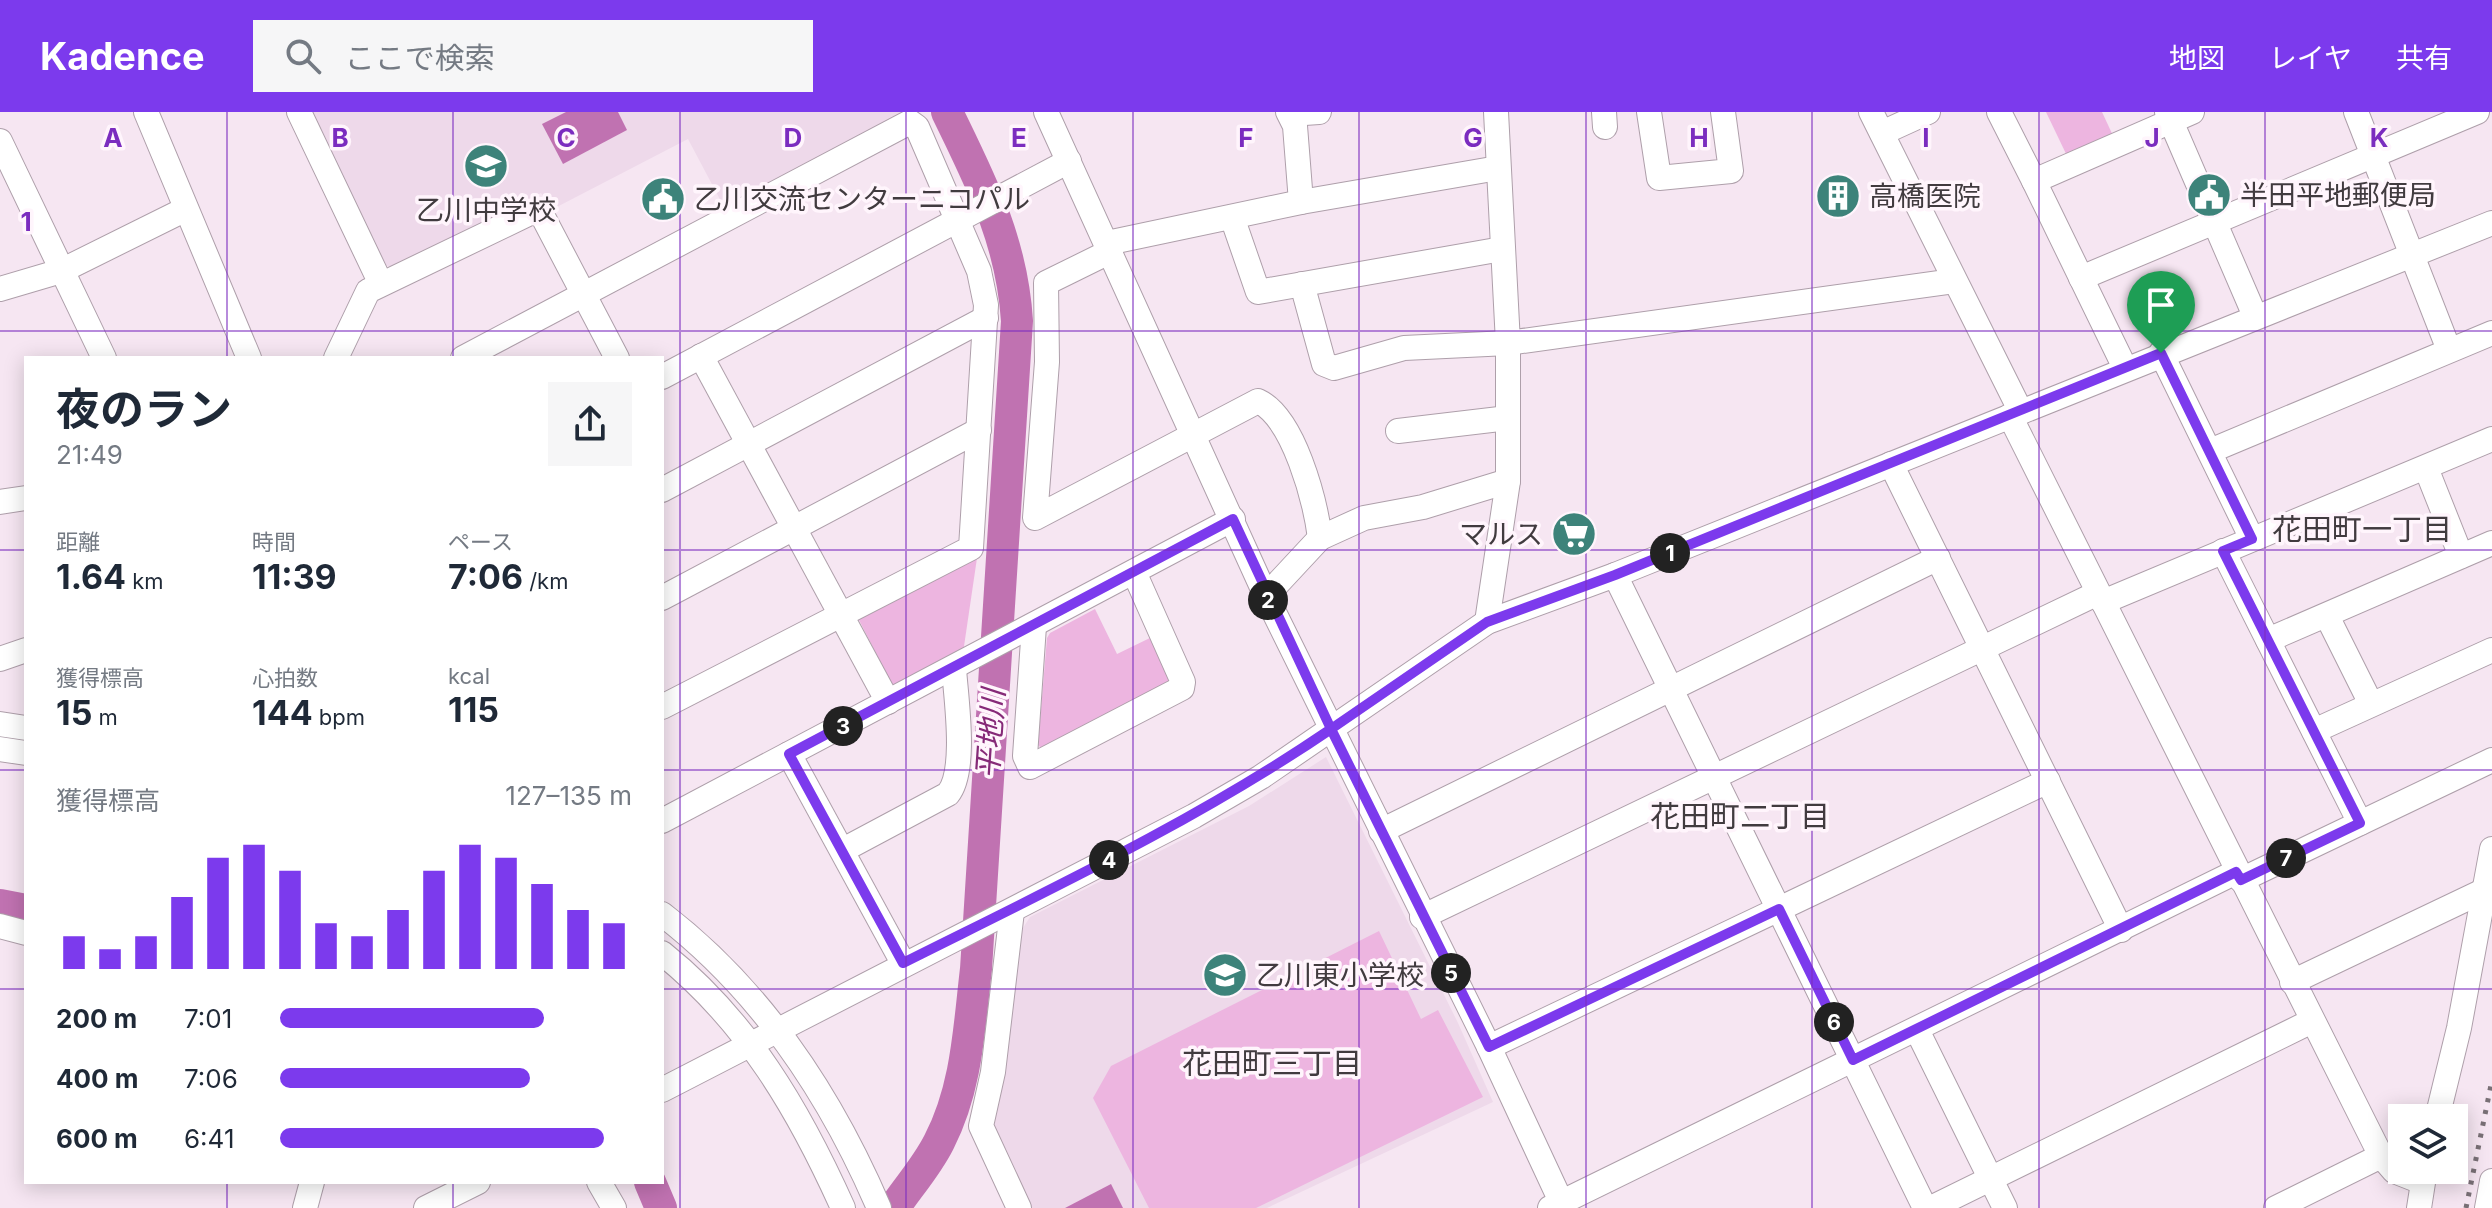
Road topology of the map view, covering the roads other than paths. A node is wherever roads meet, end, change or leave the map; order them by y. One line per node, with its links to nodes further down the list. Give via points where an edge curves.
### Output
1 (146, 112): 22 (street)
2 (299, 112): 33 (street)
3 (1046, 112): 17 (street)
4 (1319, 112): 12 (street)
5 (1496, 112): 18 (street)
6 (1649, 112): 7 (street, via 1659,178 1731,171)
7 (1723, 112)
8 (1928, 112): 14 (street)
9 (1999, 112): 20 (street)
10 (2356, 112): 16 (street)
11 (2477, 112): 16 (street)
12 (1289, 113): 21 (street, via 1295,126)
13 (2177, 115): 20 (street); 25 (street)
14 (1876, 122): 32 (street)
15 (0, 141): 19 (street)
16 (2374, 156): 25 (street); 29 (street)
17 (1069, 161): 23 (street); 27 (street)
18 (1498, 168): 21 (street); 28 (street)
19 (7, 174): 30 (street)
20 (2034, 181): 31 (street)
21 (1301, 202): 24 (street)
22 (186, 209): 30 (street); 44 (street)
23 (963, 217): 36 (street, via 910,122); 38 (street); 48 (street)
24 (1232, 217): 27 (street); 34 (street, via 1258,292)
25 (2215, 223): 31 (street); 37 (street)
26 (2492, 223): 29 (street)
27 (1109, 247): 55 (street); 55 (street, via 1046,283 1035,518)
28 (1502, 249): 34 (street); 40 (street)
29 (2412, 255): 37 (street); 41 (street)
30 (61, 271): 35 (street); 43 (street)
31 (2081, 278): 49 (street)
32 (1954, 281): 40 (street); 51 (street)
33 (381, 284): 36 (street, via 532,212 541,213); 45 (street, via 368,291)
34 (1302, 284): 40 (street, via 1328,368 1404,348)
35 (0, 289)
36 (583, 295): 46 (street); 47 (street)
37 (2255, 316): 42 (street)
38 (986, 318): 53 (street); 57 (street)
39 (2492, 333): 41 (street)
40 (1508, 343): 52 (street)
41 (2449, 350): 58 (street)
42 (2161, 353): 49 (street); 58 (street)
43 (103, 356)
44 (248, 356)
45 (337, 356)
46 (467, 356)
47 (616, 356)
48 (701, 356): 50 (street); 57 (street)
49 (2125, 368): 51 (street)
50 (664, 376)
51 (2015, 414): 59 (street); 77 (street)
52 (1508, 418): 54 (street); 61 (street)
53 (979, 430): 66 (street); 78 (street, via 971,548)
54 (1398, 431)
55 (1194, 434): 65 (street); 67 (street, via 1258,401 1269,406 1303,465 1316,503)
56 (2492, 439): 60 (street)
57 (750, 444): 62 (street); 66 (street)
58 (2210, 451): 68 (street)
59 (1891, 464): 72 (street); 74 (street)
60 (2426, 468): 68 (street); 71 (street)
61 (1508, 481): 67 (street, via 1423,507 1364,518); 80 (street)
62 (664, 489)
63 (24, 498): 64 (street)
64 (0, 502)
65 (1233, 519): 73 (street); 75 (street)
66 (795, 526): 76 (street); 78 (street)
67 (1320, 538): 75 (street)
68 (2252, 539): 70 (street)
69 (2492, 543): 71 (street)
70 (2223, 551): 77 (street); 82 (street)
71 (2461, 556): 79 (street)
72 (1938, 558): 83 (street); 88 (street)
73 (1134, 572): 81 (street); 81 (street, via 1182,688 1030,767 1025,756)
74 (1615, 575): 80 (street); 88 (street)
75 (1266, 596): 94 (street)
76 (664, 597)
77 (2101, 597): 83 (street); 107 (street)
78 (841, 612): 89 (street); 91 (street)
79 (2327, 616): 82 (street); 90 (street)
80 (1487, 622): 94 (street)
81 (1025, 631): 87 (street)
82 (2268, 640): 95 (street)
83 (1982, 648): 100 (street); 101 (street)
84 (2492, 650): 90 (street)
85 (24, 651): 86 (street)
86 (0, 659)
87 (964, 663): 89 (street); 106 (street, via 954,787)
88 (1672, 689): 100 (street); 104 (street)
89 (888, 702): 98 (street)
90 (2371, 704): 95 (street)
91 (664, 706)
92 (0, 724): 93 (street)
93 (24, 728)
94 (1331, 729): 104 (street); 110 (street, via 1194,816)
95 (2314, 731): 103 (street)
96 (0, 749): 97 (street)
97 (24, 753)
98 (789, 754): 102 (street); 106 (street)
99 (2492, 760): 103 (street)
100 (1715, 777): 109 (street); 112 (street)
101 (2048, 781): 109 (street); 114 (street)
102 (664, 820)
103 (2360, 823): 107 (street)
104 (1381, 831): 112 (street)
105 (2492, 849): 108 (street)
106 (843, 850): 117 (street)
107 (2239, 876): 114 (street); 118 (street)
108 (2483, 891): 118 (street); 126 (street)
109 (1779, 909): 123 (street); 124 (street)
110 (1003, 915): 117 (street); 141 (street, via 998,1041 981,1126)
111 (664, 916): 120 (street, via 714,957)
112 (1422, 917): 123 (street)
113 (0, 926): 115 (street)
114 (2121, 930): 121 (street)
115 (24, 932)
116 (664, 955): 122 (street, via 693,978)
117 (903, 963): 120 (street)
118 (2292, 982): 119 (street)
119 (2312, 1021): 127 (street); 129 (street)
120 (776, 1028): 122 (street); 135 (street, via 801,1058)
121 (1917, 1030): 124 (street); 129 (street)
122 (750, 1043): 125 (street); 140 (street, via 813,1141)
123 (1489, 1047): 136 (street)
124 (1853, 1060): 136 (street); 142 (street)
125 (664, 1089)
126 (2440, 1104)
127 (2381, 1156): 128 (street); 144 (street)
128 (2388, 1164)
129 (1991, 1179): 142 (street); 143 (street)
130 (2492, 1181): 146 (street)
131 (311, 1184): 137 (street)
132 (474, 1184): 138 (street)
133 (600, 1184): 139 (street)
134 (2422, 1184): 145 (street)
135 (878, 1205)
136 (1558, 1206)
137 (305, 1208)
138 (426, 1208)
139 (614, 1208)
140 (843, 1208)
141 (1019, 1208)
142 (1928, 1208)
143 (2005, 1208)
144 (2276, 1208)
145 (2419, 1208)
146 (2487, 1208)

